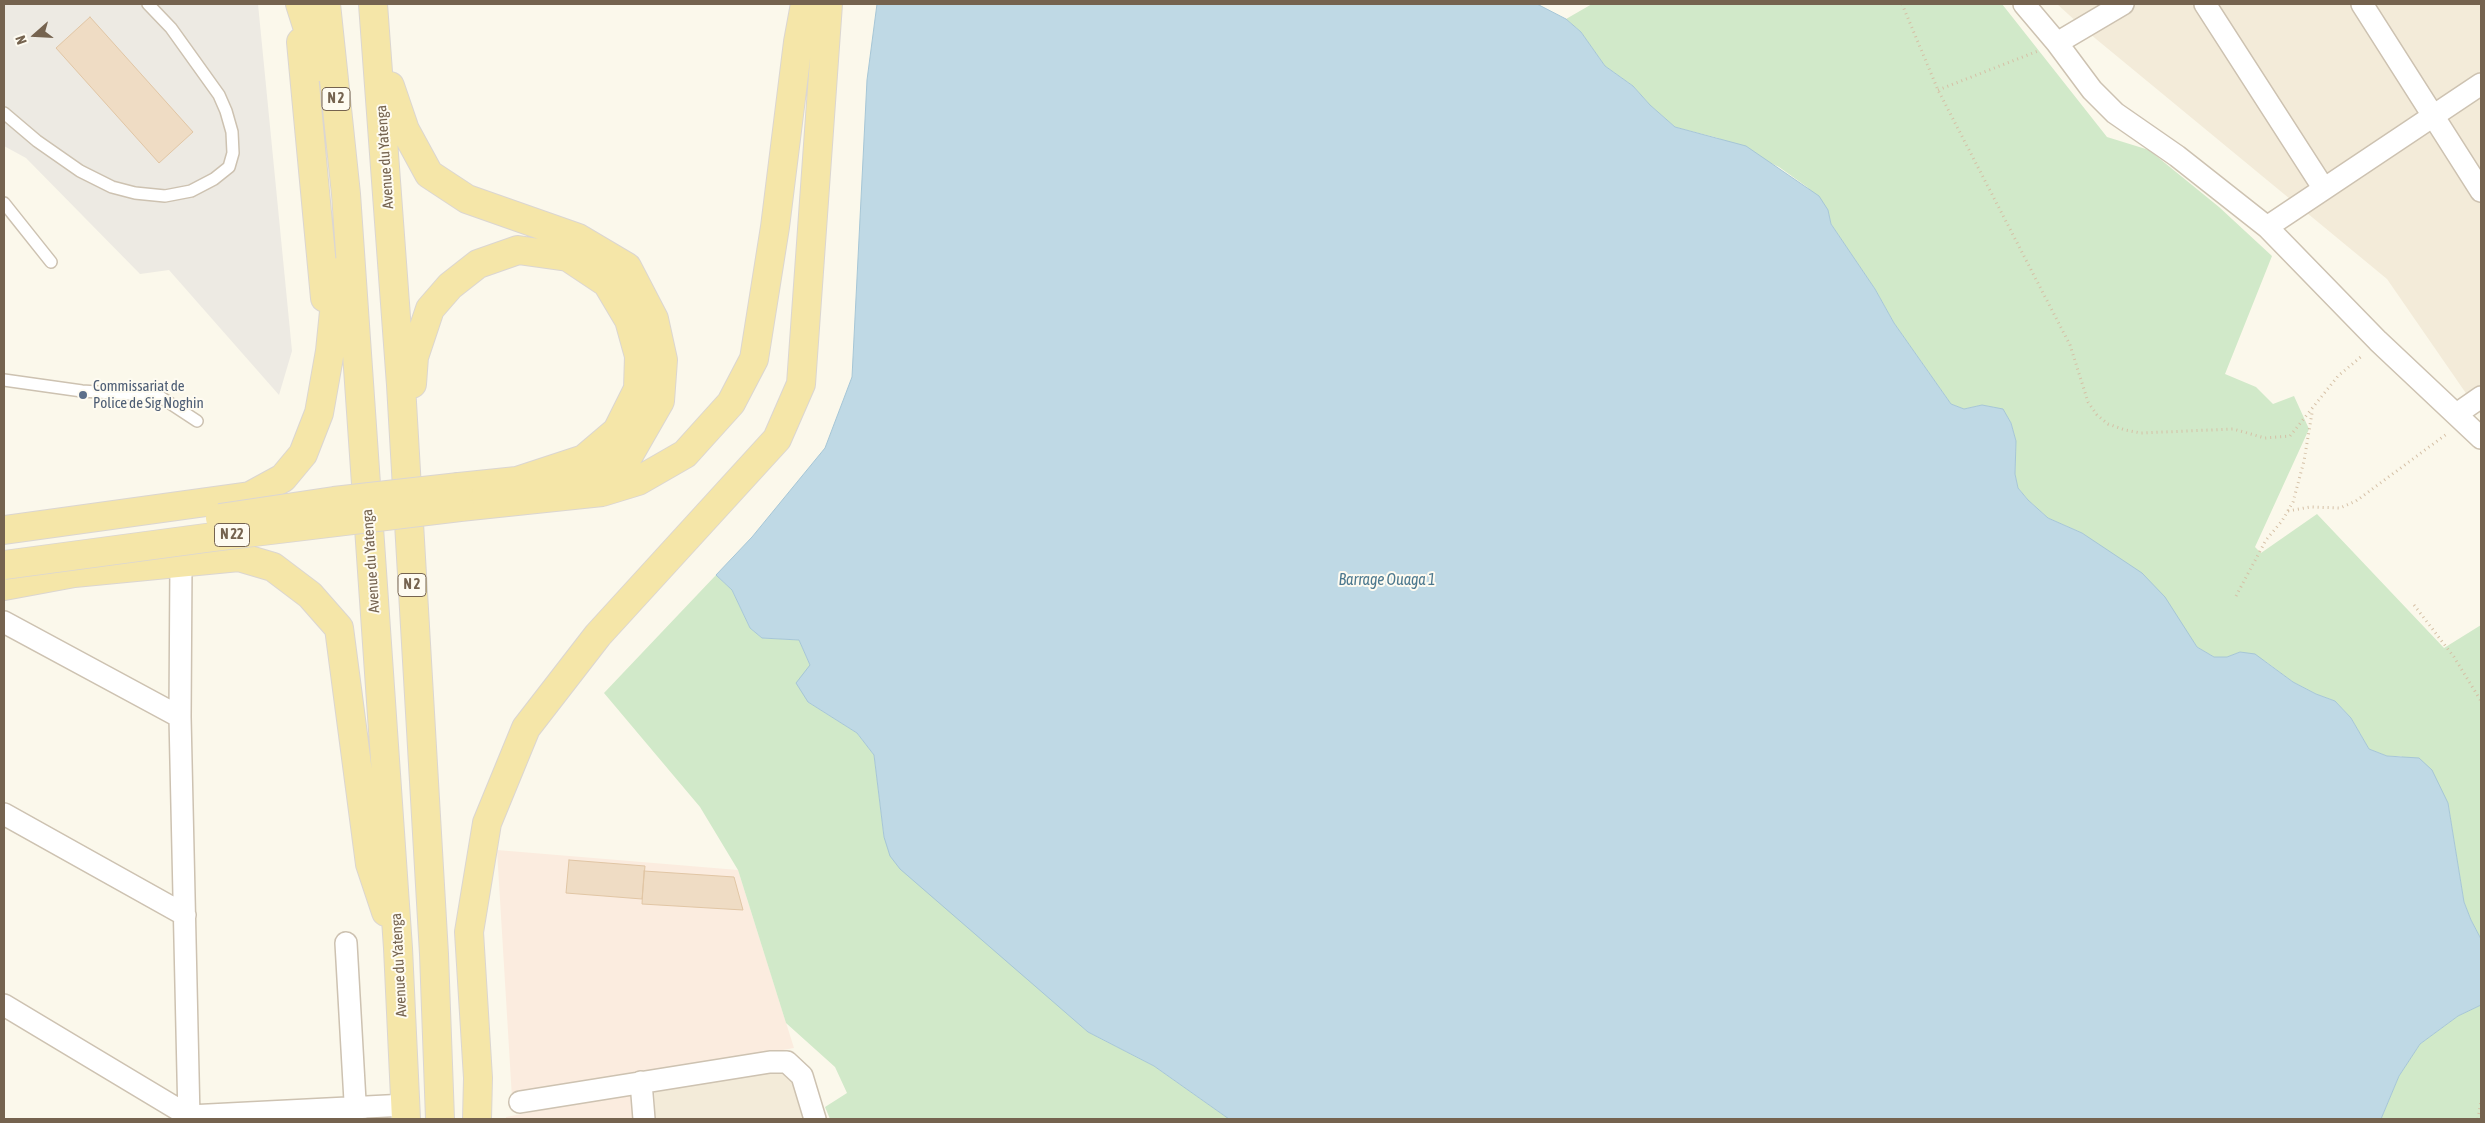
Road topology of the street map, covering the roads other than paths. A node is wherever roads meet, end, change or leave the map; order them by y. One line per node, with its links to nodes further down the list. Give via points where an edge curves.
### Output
1 (148, 4): 15 (lane, via 176,36 219,95 226,111 233,153 229,167 214,179 191,191 165,196 112,187 80,171 36,141)
2 (294, 4): 23 (main road)
3 (300, 4): 19 (main road, via 317,52)
4 (326, 4): 19 (main road, Avenue du Yatenga / N 2)
5 (373, 4): 13 (main road, Avenue du Yatenga / N 2)
6 (805, 4): 31 (main road, via 754,359 731,404 685,454 638,481 602,492)
7 (828, 4): 50 (main road, via 801,384 777,439 598,634 526,728 487,823 469,932 478,1078)
8 (2024, 4): 12 (street)
9 (2123, 4): 12 (street)
10 (2205, 4): 17 (street)
11 (2362, 4): 16 (street)
12 (2057, 43): 21 (street, via 2092,90 2115,114 2177,156)
13 (378, 52): 29 (main road, Avenue du Yatenga / N 2); 31 (main road, via 405,130 429,174 467,199 578,238 627,267 654,319 663,360 660,401 629,454 593,478)
14 (2481, 84): 16 (street)
15 (4, 113)
16 (2434, 115): 17 (street); 18 (street)
17 (2324, 189): 21 (street)
18 (2481, 191)
19 (346, 194): 23 (main road); 42 (main road, Avenue du Yatenga / N 2)
20 (4, 203): 22 (lane)
21 (2267, 227): 26 (street, via 2378,341)
22 (51, 262)
23 (330, 351): 32 (main road, via 319,413 303,454 283,478 250,496)
24 (4, 380): 27 (lane, via 82,391 159,396)
25 (2481, 397): 26 (street)
26 (2458, 413): 28 (street)
27 (197, 420)
28 (2481, 438)
29 (406, 465): 30 (main road, via 414,357 430,310 450,286 478,264 518,250 568,257 606,283 629,320 639,356 638,388 617,431 584,459); 49 (main road, Avenue du Yatenga / N 2, via 434,954)
30 (460, 497): 31 (main road); 33 (main road, N 22, bridge, via 334,501); 35 (main road, N 22, bridge)
31 (535, 501)
32 (4, 530)
33 (4, 550)
34 (181, 563): 36 (main road, via 74,573); 38 (street); 42 (main road, via 239,558 273,567 310,595 339,628 370,864)
35 (4, 565)
36 (4, 586)
37 (4, 622): 38 (street)
38 (180, 717): 40 (street)
39 (4, 814): 40 (street)
40 (185, 914): 48 (street)
41 (346, 943): 47 (street)
42 (398, 948): 46 (main road, Avenue du Yatenga / N 2)
43 (4, 1005): 48 (street)
44 (641, 1082): 45 (street); 51 (street); 52 (street, via 787,1062 802,1076)
45 (520, 1102)
46 (406, 1112): 47 (street)
47 (356, 1114): 48 (street)
48 (189, 1118)
49 (440, 1119)
50 (477, 1119)
51 (644, 1119)
52 (815, 1119)

